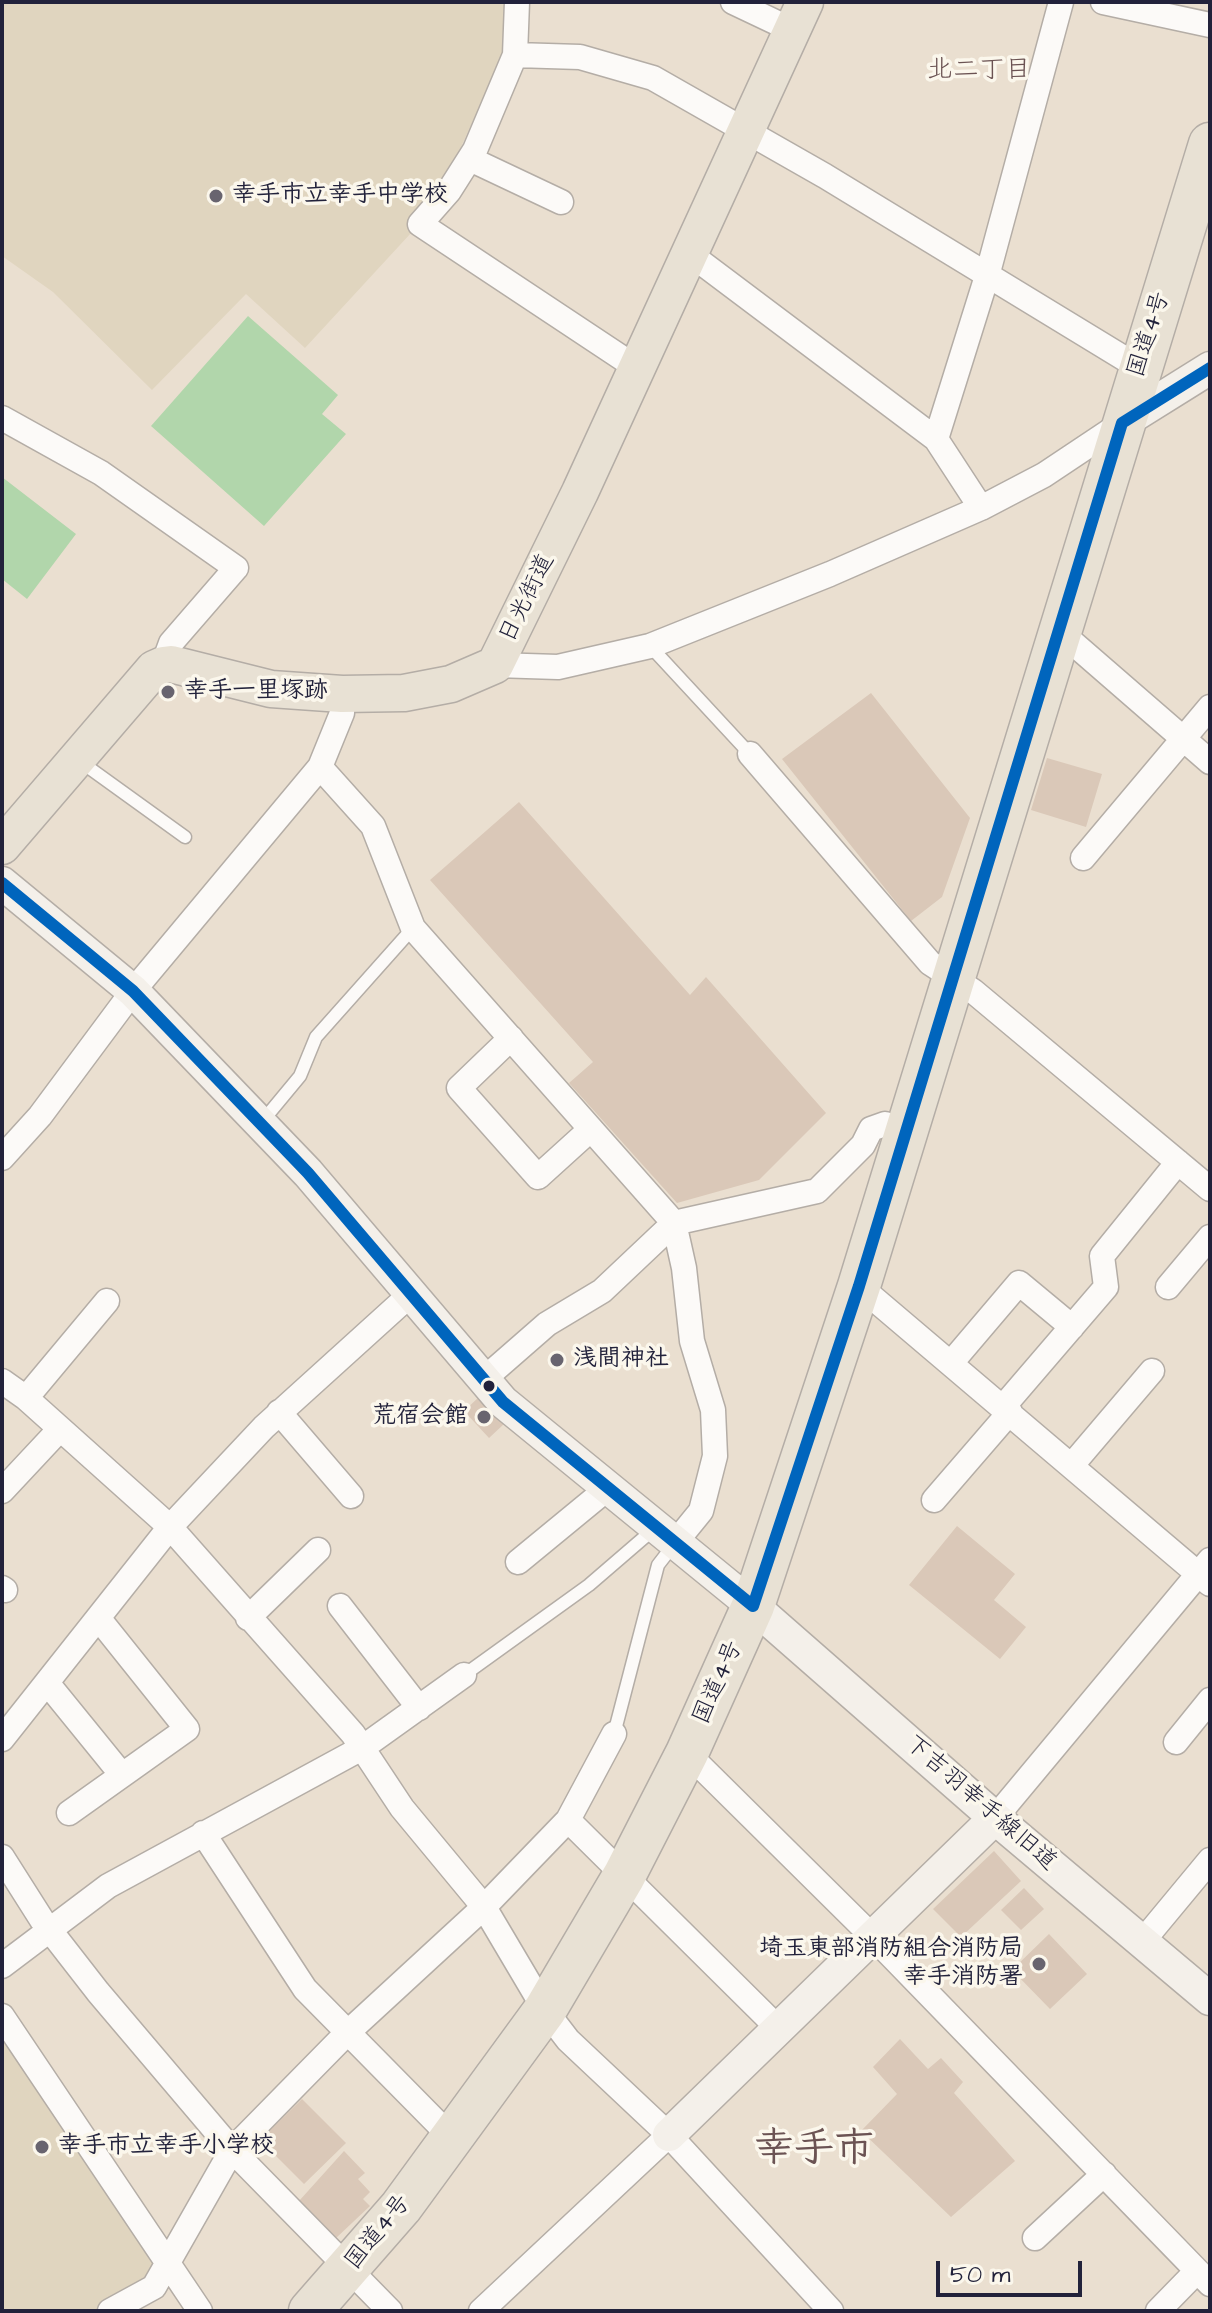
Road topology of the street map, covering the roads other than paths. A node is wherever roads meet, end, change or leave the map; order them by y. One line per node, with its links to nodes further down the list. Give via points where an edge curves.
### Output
1 (517, 2): 7 (street)
2 (733, 2): 5 (street)
3 (1061, 2): 13 (street)
4 (1103, 2): 6 (street)
5 (799, 16): 8 (main road, 日光街道)
6 (1210, 25)
7 (515, 55): 8 (street, via 580,57 653,78); 10 (street)
8 (747, 131): 12 (main road, 日光街道); 13 (street)
9 (1210, 144): 15 (highway, 国道4号)
10 (470, 159): 11 (street); 14 (street, via 420,224)
11 (561, 202)
12 (690, 254): 14 (main road, 日光街道); 19 (street)
13 (987, 276): 15 (street); 19 (street)
14 (637, 368): 24 (main road, 日光街道)
15 (1140, 368): 18 (highway, 国道4号)
16 (1210, 368): 18 (street)
17 (2, 418): 23 (street, via 101,473 236,568 171,643)
18 (1122, 423): 20 (street, via 1044,475); 21 (highway, 国道4号)
19 (936, 439): 20 (street)
20 (981, 508): 22 (street)
21 (1058, 630): 27 (street); 37 (highway, 国道4号)
22 (650, 646): 24 (street, via 558,667); 28 (lane)
23 (163, 665): 25 (main road, 日光街道, via 271,689); 29 (main road)
24 (495, 665): 25 (main road, 日光街道, via 451,684 404,693)
25 (342, 694): 31 (street, via 342,713)
26 (1210, 707): 27 (street)
27 (1183, 739): 30 (street); 34 (street)
28 (750, 754): 37 (street, via 930,963)
29 (75, 758): 32 (lane); 33 (main road)
30 (1210, 762)
31 (320, 767): 36 (street, via 373,826); 38 (street)
32 (185, 837)
33 (2, 846)
34 (1083, 858)
35 (2, 883): 38 (street, 下吉羽幸手線旧道)
36 (413, 928): 39 (street); 40 (lane, via 316,1037 300,1076)
37 (952, 977): 42 (highway, 国道4号); 44 (street)
38 (133, 991): 40 (street, 下吉羽幸手線旧道); 43 (street)
39 (511, 1038): 41 (street); 41 (street, via 459,1088 538,1177)
40 (261, 1123): 50 (street, 下吉羽幸手線旧道)
41 (591, 1129): 46 (street)
42 (907, 1131): 46 (street, via 885,1124 871,1129 863,1145 817,1191); 48 (highway, 国道4号)
43 (2, 1158)
44 (1178, 1162): 45 (street); 52 (street, via 1102,1256 1106,1287)
45 (1210, 1189)
46 (674, 1223): 55 (street, via 602,1291 547,1324); 67 (street, via 692,1341 713,1410 715,1456 701,1511)
47 (1210, 1237): 49 (street)
48 (859, 1286): 53 (street); 72 (highway, 国道4号)
49 (1168, 1287)
50 (412, 1293): 55 (street, 下吉羽幸手線旧道); 59 (street)
51 (107, 1301): 57 (street)
52 (1072, 1327): 53 (street, via 1019,1283); 58 (street)
53 (951, 1363): 58 (street)
54 (1152, 1371): 61 (street)
55 (484, 1379): 62 (street, 下吉羽幸手線旧道, via 503,1402)
56 (2, 1381): 57 (street)
57 (26, 1398): 60 (street)
58 (1006, 1410): 61 (street); 65 (street)
59 (279, 1412): 64 (street); 66 (street)
60 (60, 1429): 63 (street); 66 (street)
61 (1072, 1465): 70 (street)
62 (608, 1488): 67 (street, 下吉羽幸手線旧道); 69 (street)
63 (2, 1491)
64 (351, 1496)
65 (934, 1500)
66 (170, 1527): 73 (street); 74 (street)
67 (666, 1535): 72 (street, 下吉羽幸手線旧道); 75 (lane, via 618,1562); 79 (lane)
68 (318, 1550): 73 (street)
69 (518, 1562)
70 (1206, 1573): 86 (street)
71 (340, 1606): 78 (street)
72 (753, 1606): 83 (highway, 国道4号); 86 (street, 下吉羽幸手線旧道)
73 (248, 1618): 82 (street)
74 (99, 1619): 76 (street); 84 (street, via 187,1729)
75 (464, 1675): 78 (street)
76 (48, 1684): 80 (street); 84 (street)
77 (1210, 1700): 81 (street)
78 (419, 1708): 82 (street)
79 (614, 1734): 87 (street)
80 (2, 1739)
81 (1176, 1742)
82 (362, 1748): 88 (street); 92 (street, via 402,1808)
83 (687, 1753): 91 (highway, 国道4号); 94 (street)
84 (122, 1775): 85 (street)
85 (69, 1813)
86 (995, 1818): 94 (street); 95 (street, 下吉羽幸手線旧道)
87 (568, 1820): 91 (street); 92 (street)
88 (203, 1833): 93 (street, via 108,1886); 101 (street, via 305,1989)
89 (2, 1857): 93 (street)
90 (1210, 1860): 95 (street)
91 (624, 1876): 98 (highway, 国道4号); 100 (street)
92 (484, 1907): 98 (street); 101 (street)
93 (50, 1930): 96 (street); 104 (street)
94 (874, 1938): 100 (street); 105 (street)
95 (1142, 1942): 97 (street, 下吉羽幸手線旧道)
96 (2, 1966)
97 (1210, 1999)
98 (545, 2010): 102 (street, via 568,2040); 103 (highway, 国道4号)
99 (2, 2016): 107 (street)
100 (779, 2029): 102 (street)
101 (346, 2034): 103 (street); 104 (street)
102 (669, 2135): 114 (street); 115 (street)
103 (453, 2139): 108 (highway, 国道4号)
104 (232, 2150): 107 (street); 108 (street)
105 (1104, 2174): 106 (street); 109 (street)
106 (1035, 2238)
107 (169, 2261): 110 (street, via 154,2287); 111 (street)
108 (349, 2270): 112 (highway, 国道4号); 113 (street)
109 (1204, 2277): 116 (street)
110 (110, 2311)
111 (200, 2311)
112 (310, 2311)
113 (390, 2311)
114 (481, 2311)
115 (831, 2311)
116 (1158, 2311)

